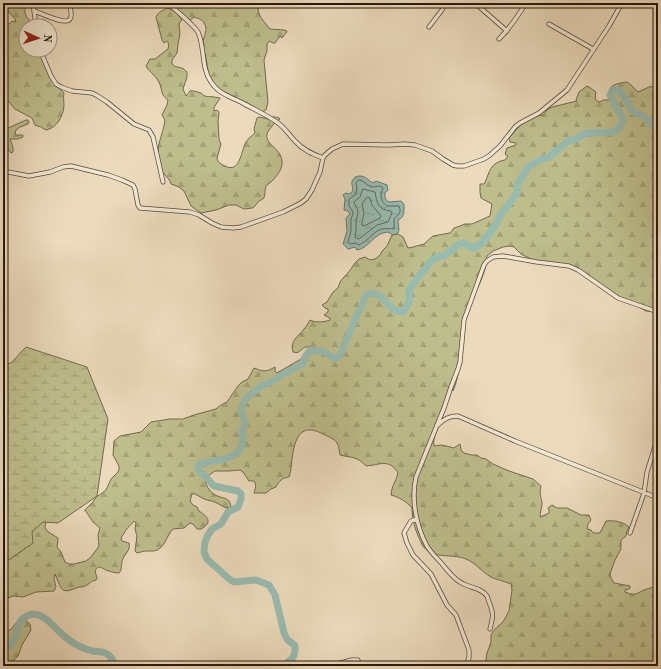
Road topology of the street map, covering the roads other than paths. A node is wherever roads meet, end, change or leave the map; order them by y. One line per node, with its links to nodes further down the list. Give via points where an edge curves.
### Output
1 (33, 3): 8 (street)
2 (69, 3): 8 (street, via 71,17 67,21 59,21)
3 (167, 3): 16 (street, via 198,33 206,73 216,89 268,117 299,146 310,154)
4 (445, 3): 11 (street)
5 (475, 3): 12 (street)
6 (526, 3): 12 (street)
7 (622, 3): 14 (street)
8 (34, 11): 9 (street)
9 (35, 18)
10 (549, 24): 14 (street)
11 (429, 27)
12 (507, 31): 13 (street)
13 (499, 39)
14 (594, 49): 16 (street, via 567,90 539,113 515,127 500,146 484,159 457,166 432,151 405,144 343,144 332,149)
15 (44, 58): 18 (street, via 56,84 72,91 92,93 134,124 149,130 153,137)
16 (323, 158): 17 (street, via 320,172 306,199 283,212 232,228 220,227 190,212 140,208 133,185 108,175 71,166 29,176)
17 (3, 171)
18 (163, 182)
19 (658, 312): 20 (street, via 618,298 573,268 503,256 492,257 484,265 466,312 460,362)
20 (437, 426): 22 (street, via 450,416 458,416); 24 (street, via 414,486)
21 (658, 437): 22 (street, via 647,472)
22 (644, 493): 23 (street); 25 (street)
23 (658, 498)
24 (417, 519): 26 (street, via 428,546 452,576 487,596 493,613); 29 (street, via 411,521 404,533 407,543 413,555 431,574 447,605 456,615 469,650 469,658)
25 (630, 533)
26 (490, 629)
27 (358, 660): 28 (street)
28 (329, 666)
29 (463, 666)

